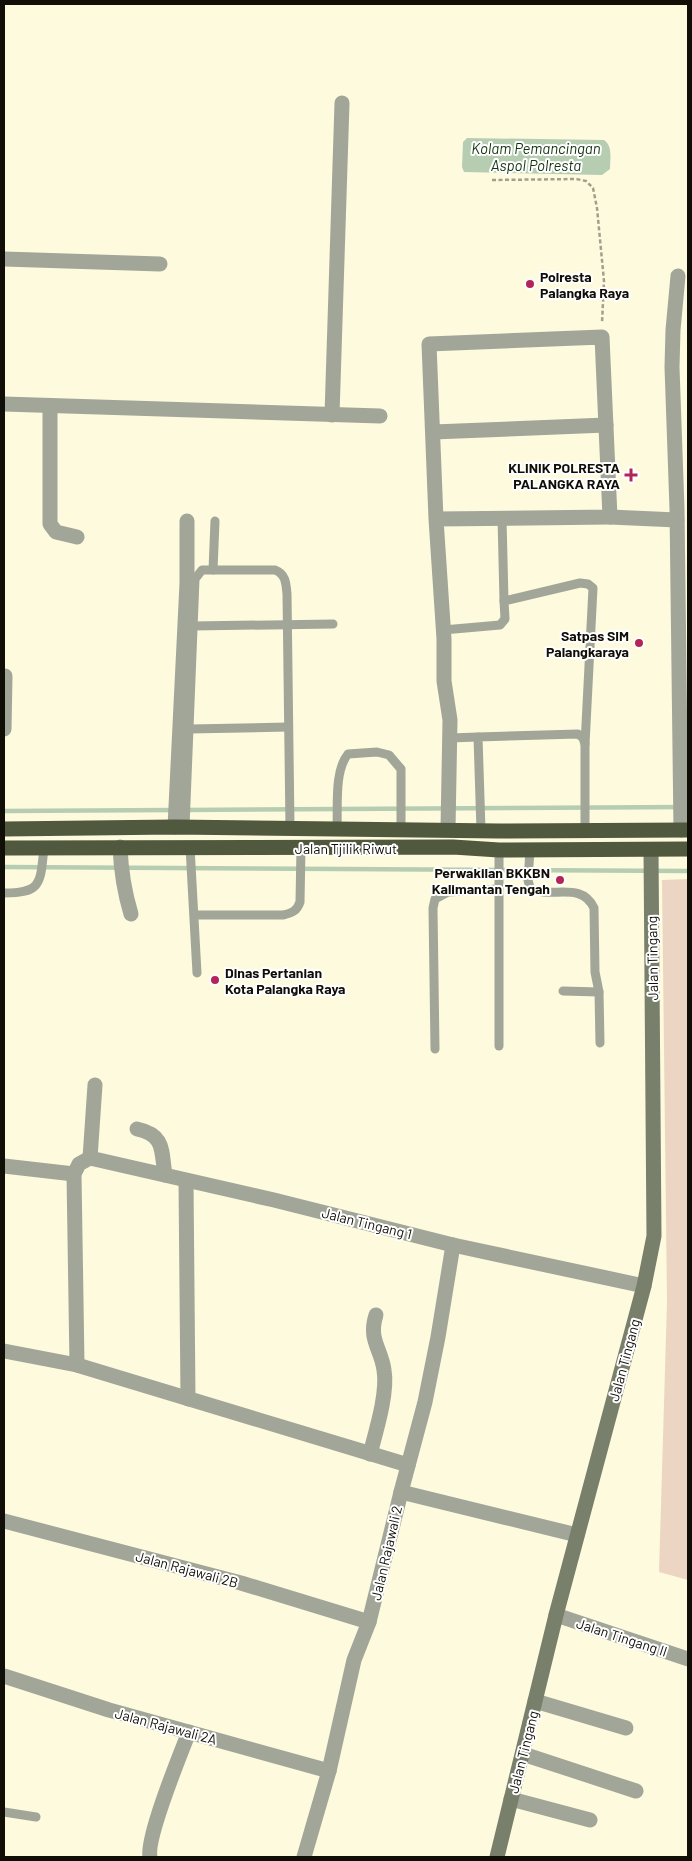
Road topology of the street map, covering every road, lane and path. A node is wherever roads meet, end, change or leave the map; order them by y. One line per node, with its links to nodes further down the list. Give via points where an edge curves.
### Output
1 (342, 103): 9 (street)
2 (492, 180): 6 (path, via 576,179 586,180 593,188 604,281)
3 (4, 259): 4 (street)
4 (160, 264)
5 (678, 276): 16 (street, via 672,367)
6 (602, 338): 11 (street); 12 (street, via 429,344)
7 (4, 404): 8 (street)
8 (50, 407): 9 (street); 19 (street, via 50,524 56,532)
9 (332, 415): 10 (street)
10 (380, 416)
11 (606, 425): 12 (street); 13 (street)
12 (433, 432): 15 (street)
13 (610, 517): 14 (street); 16 (street)
14 (502, 518): 15 (street); 21 (lane)
15 (436, 519): 25 (street)
16 (677, 520): 41 (street)
17 (187, 521): 33 (street)
18 (215, 521): 20 (lane)
19 (77, 537)
20 (214, 570): 22 (lane, via 281,572 286,586); 24 (lane, via 202,570 195,579)
21 (504, 601): 25 (lane, via 505,619 500,625); 32 (lane, via 580,583 593,588)
22 (288, 624): 23 (lane); 24 (lane); 27 (lane)
23 (334, 624)
24 (193, 626): 29 (lane)
25 (443, 630): 31 (street)
26 (5, 676): 28 (street)
27 (288, 727): 29 (lane); 34 (lane)
28 (4, 729)
29 (189, 729): 33 (lane)
30 (478, 736): 31 (lane); 32 (lane, via 578,734); 39 (lane)
31 (450, 738): 38 (street)
32 (585, 744): 40 (lane)
33 (180, 827): 34 (highway, Jalan Tjilik Riwut); 35 (highway, Jalan Tjilik Riwut)
34 (290, 828): 36 (highway, Jalan Tjilik Riwut)
35 (4, 829)
36 (338, 829): 37 (highway, Jalan Tjilik Riwut); 37 (lane, via 342,761 348,754 377,752 389,755 401,769)
37 (400, 830): 38 (highway, Jalan Tjilik Riwut)
38 (451, 830): 39 (highway, Jalan Tjilik Riwut); 44 (highway)
39 (481, 830): 40 (highway, Jalan Tjilik Riwut)
40 (585, 830): 41 (highway, Jalan Tjilik Riwut)
41 (684, 830)
42 (120, 847): 43 (highway, Jalan Tjilik Riwut); 46 (highway, Jalan Tjilik Riwut); 54 (street, via 122,877)
43 (190, 847): 47 (highway, Jalan Tjilik Riwut); 55 (lane)
44 (453, 847): 47 (highway, Jalan Tjilik Riwut); 48 (highway, Jalan Tjilik Riwut)
45 (4, 848): 46 (highway, Jalan Tjilik Riwut)
46 (44, 848): 53 (lane, via 37,884 22,893)
47 (301, 848): 55 (lane, via 300,902 292,912 283,915)
48 (498, 850): 49 (highway, Jalan Tjilik Riwut); 52 (lane)
49 (530, 850): 50 (highway, Jalan Tjilik Riwut); 58 (lane, via 530,888 582,895 594,908 595,972)
50 (651, 850): 51 (highway, Jalan Tjilik Riwut); 70 (main road, Jalan Tingang, via 655,1217)
51 (688, 850)
52 (499, 889): 60 (lane); 61 (lane, via 448,892 436,899 433,908)
53 (4, 893)
54 (131, 914)
55 (194, 915): 56 (lane)
56 (197, 973)
57 (563, 991): 58 (lane)
58 (599, 992): 59 (lane)
59 (600, 1043)
60 (499, 1046)
61 (435, 1049)
62 (95, 1085): 64 (street)
63 (137, 1129): 67 (street, via 149,1131 157,1138)
64 (90, 1158): 66 (street, via 79,1164); 67 (street, Jalan Tingang 1)
65 (4, 1166): 66 (street)
66 (74, 1174): 73 (street)
67 (165, 1175): 68 (street, Jalan Tingang 1)
68 (186, 1181): 69 (street, Jalan Tingang 1); 74 (street)
69 (453, 1245): 70 (street, Jalan Tingang 1); 76 (street, Jalan Rajawali 2, via 431,1374)
70 (644, 1286): 79 (main road, Jalan Tingang)
71 (376, 1315): 75 (street, via 373,1334 385,1371 382,1404)
72 (4, 1351): 73 (street)
73 (77, 1365): 74 (street)
74 (188, 1399): 75 (street)
75 (370, 1454): 76 (street)
76 (408, 1465): 77 (street, Jalan Rajawali 2)
77 (400, 1492): 79 (street); 81 (street, Jalan Rajawali 2)
78 (4, 1521): 81 (street, Jalan Rajawali 2B, via 242,1584)
79 (577, 1535): 80 (main road, Jalan Tingang)
80 (556, 1615): 82 (street, Jalan Tingang II); 84 (main road, Jalan Tingang)
81 (369, 1622): 88 (street, Jalan Rajawali 2, via 354,1660)
82 (688, 1659)
83 (4, 1676): 86 (street, Jalan Rajawali 2A)
84 (536, 1702): 85 (street); 87 (main road, Jalan Tingang)
85 (626, 1728)
86 (189, 1732): 88 (street, Jalan Rajawali 2A); 94 (street, via 156,1824)
87 (523, 1754): 89 (street); 90 (main road, Jalan Tingang)
88 (329, 1771): 95 (street, Jalan Rajawali 2)
89 (636, 1791)
90 (511, 1799): 93 (street); 96 (main road, Jalan Tingang)
91 (4, 1812): 92 (lane)
92 (36, 1817)
93 (590, 1820)
94 (150, 1857)
95 (304, 1857)
96 (496, 1857)

